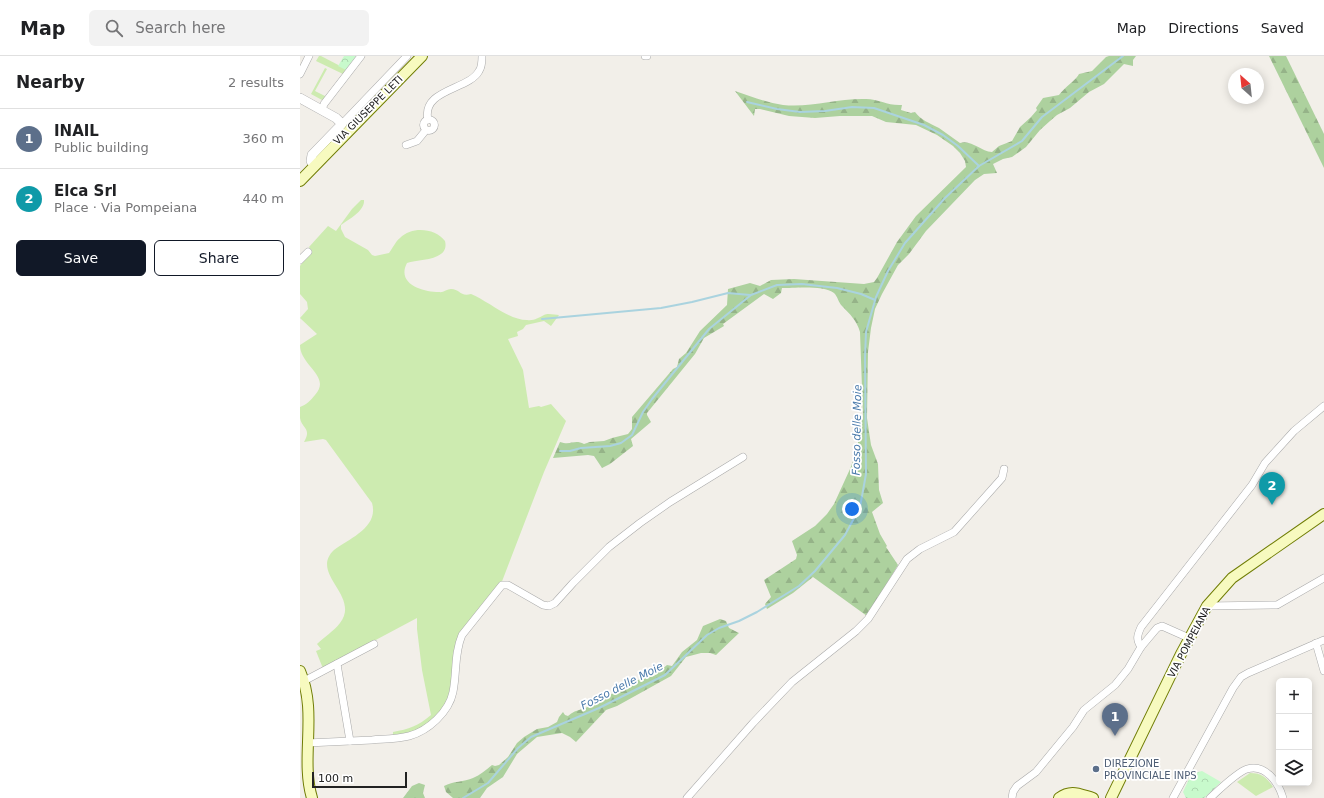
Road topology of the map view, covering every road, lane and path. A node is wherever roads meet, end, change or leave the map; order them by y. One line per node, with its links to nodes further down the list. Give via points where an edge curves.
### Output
1 (310, 56): 6 (street)
2 (361, 56): 8 (street)
3 (407, 56): 9 (street)
4 (422, 56): 11 (main road, VIA GIUSEPPE LETI)
5 (482, 56): 10 (street, via 482,64 475,76 441,93 434,100 427,115 428,120 433,122 434,127 431,131 426,130 417,141)
6 (300, 74)
7 (300, 98): 8 (street)
8 (322, 110): 9 (street)
9 (342, 124): 11 (street, via 312,155)
10 (406, 145)
11 (314, 165): 12 (main road, VIA GIUSEPPE LETI)
12 (300, 181)
13 (308, 252): 14 (street)
14 (300, 260)
15 (1324, 406): 25 (street, via 1294,431 1265,462 1252,485 1141,627 1137,636)
16 (743, 457): 30 (street, via 670,502 609,546 555,603 543,605 508,585 502,585 462,635 458,644 453,692 437,719 409,736)
17 (1004, 469): 37 (street, via 1002,478 954,532 920,549 907,559 868,619 792,682)
18 (1324, 514): 20 (main road, VIA POMPEIANA, via 1237,574)
19 (1324, 578): 20 (street, via 1277,605)
20 (1207, 606): 21 (main road, VIA POMPEIANA)
21 (1189, 638): 25 (street, via 1162,626 1157,628); 33 (main road, VIA POMPEIANA)
22 (1324, 640): 23 (street)
23 (1316, 643): 28 (street); 36 (street, via 1241,677)
24 (374, 644): 26 (street)
25 (1141, 647): 38 (street, via 1115,685 1084,710 1036,772 1017,786)
26 (337, 664): 29 (street); 30 (street)
27 (300, 671): 29 (main road)
28 (1324, 671)
29 (304, 681): 31 (main road, via 307,692)
30 (350, 741): 31 (street)
31 (308, 743): 32 (main road)
32 (303, 758): 34 (main road)
33 (1112, 794): 40 (main road, VIA POMPEIANA)
34 (311, 795)
35 (1089, 797): 39 (main road, via 1066,793)
36 (1175, 797)
37 (687, 798)
38 (1012, 798)
39 (1059, 798)
40 (1104, 798)
41 (1210, 798): 42 (street, via 1239,773 1254,768 1263,770 1276,782)
42 (1283, 798)

